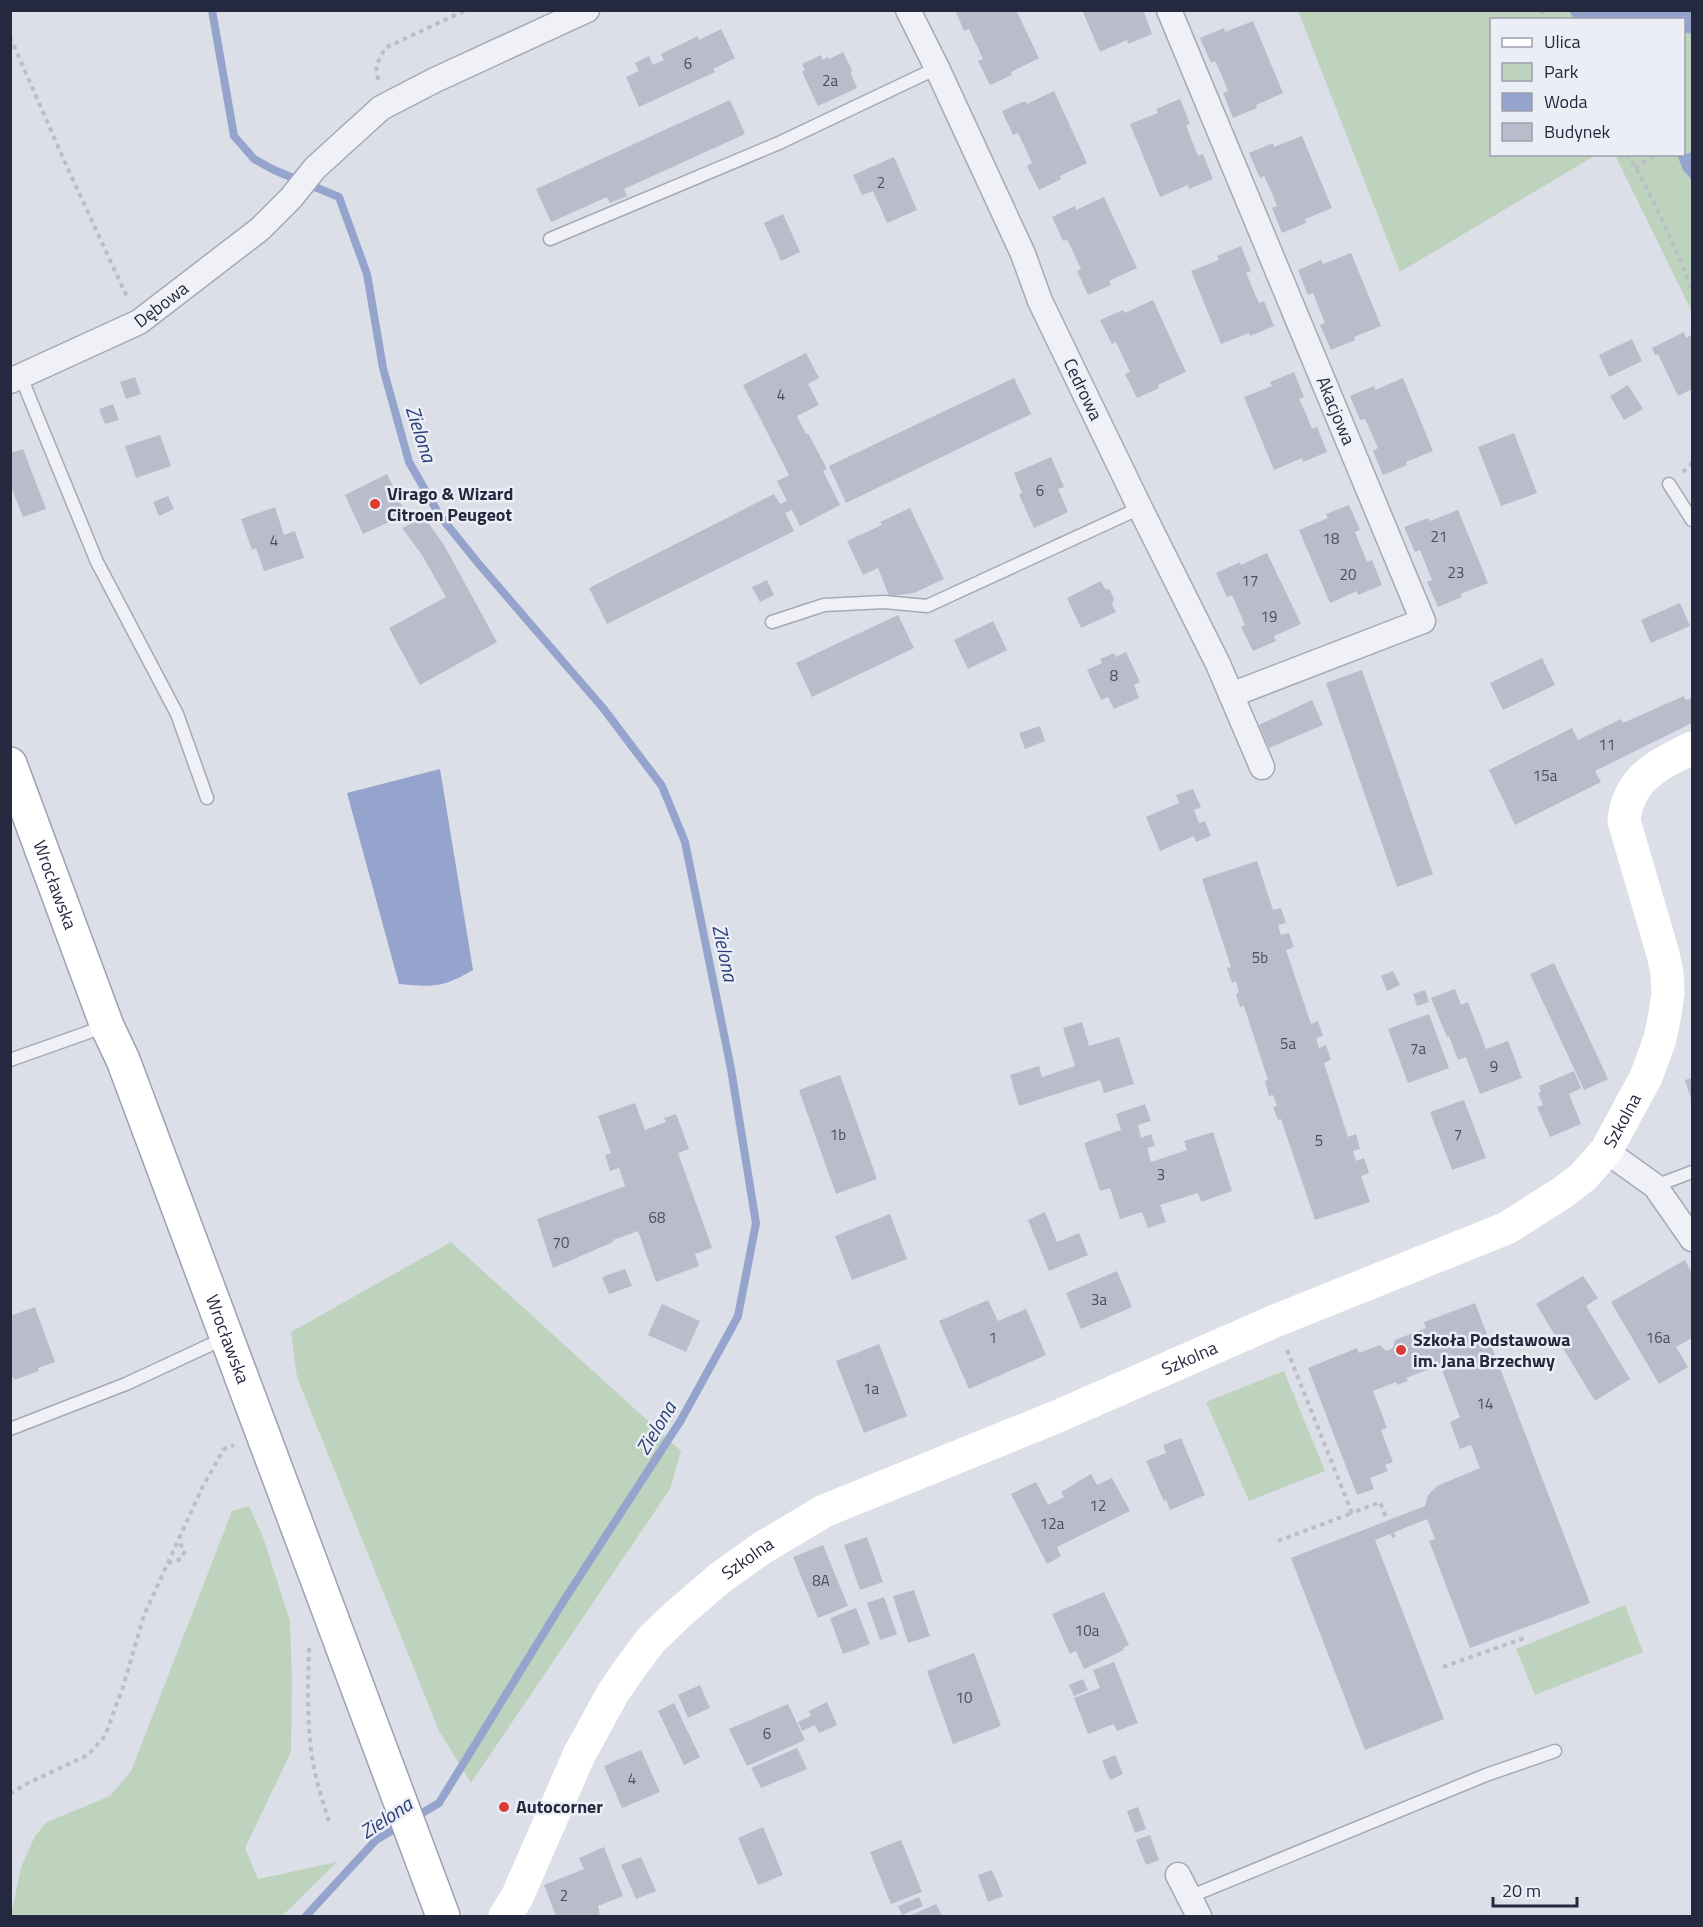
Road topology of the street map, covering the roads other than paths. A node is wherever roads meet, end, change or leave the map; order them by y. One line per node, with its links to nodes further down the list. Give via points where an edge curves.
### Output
1 (587, 10): 6 (street, Dębowa, via 381,108 315,168 260,229 139,322)
2 (908, 10): 4 (street, Cedrowa)
3 (1169, 10): 11 (street, Akacjowa, via 1423,621)
4 (937, 68): 5 (lane, via 779,143); 8 (street, Cedrowa, via 1023,254 1040,301)
5 (550, 239)
6 (16, 379): 15 (lane, via 97,562 177,714)
7 (1669, 484): 9 (lane)
8 (1140, 508): 10 (lane, via 927,606 884,602 824,604); 11 (street, Cedrowa)
9 (1692, 520)
10 (772, 622)
11 (1231, 695): 14 (street, Cedrowa)
12 (1692, 748): 18 (street, Szkolna, via 1650,770 1634,789 1624,812 1663,954 1668,993 1659,1040 1646,1077)
13 (10, 764): 16 (street, Wrocławska)
14 (1262, 767)
15 (207, 798)
16 (107, 1026): 17 (lane); 22 (street, Wrocławska)
17 (10, 1060)
18 (1606, 1151): 20 (street); 28 (street, Szkolna, via 1583,1177 1507,1228 824,1511 762,1548 720,1578 651,1640 613,1693 579,1755)
19 (1692, 1172): 20 (lane)
20 (1655, 1186): 21 (street)
21 (1692, 1239)
22 (226, 1337): 23 (lane, via 126,1384); 27 (street, Wrocławska)
23 (10, 1429)
24 (1555, 1751): 26 (lane, via 1475,1780)
25 (1178, 1875): 26 (street)
26 (1194, 1907)
27 (443, 1917)
28 (505, 1917)

